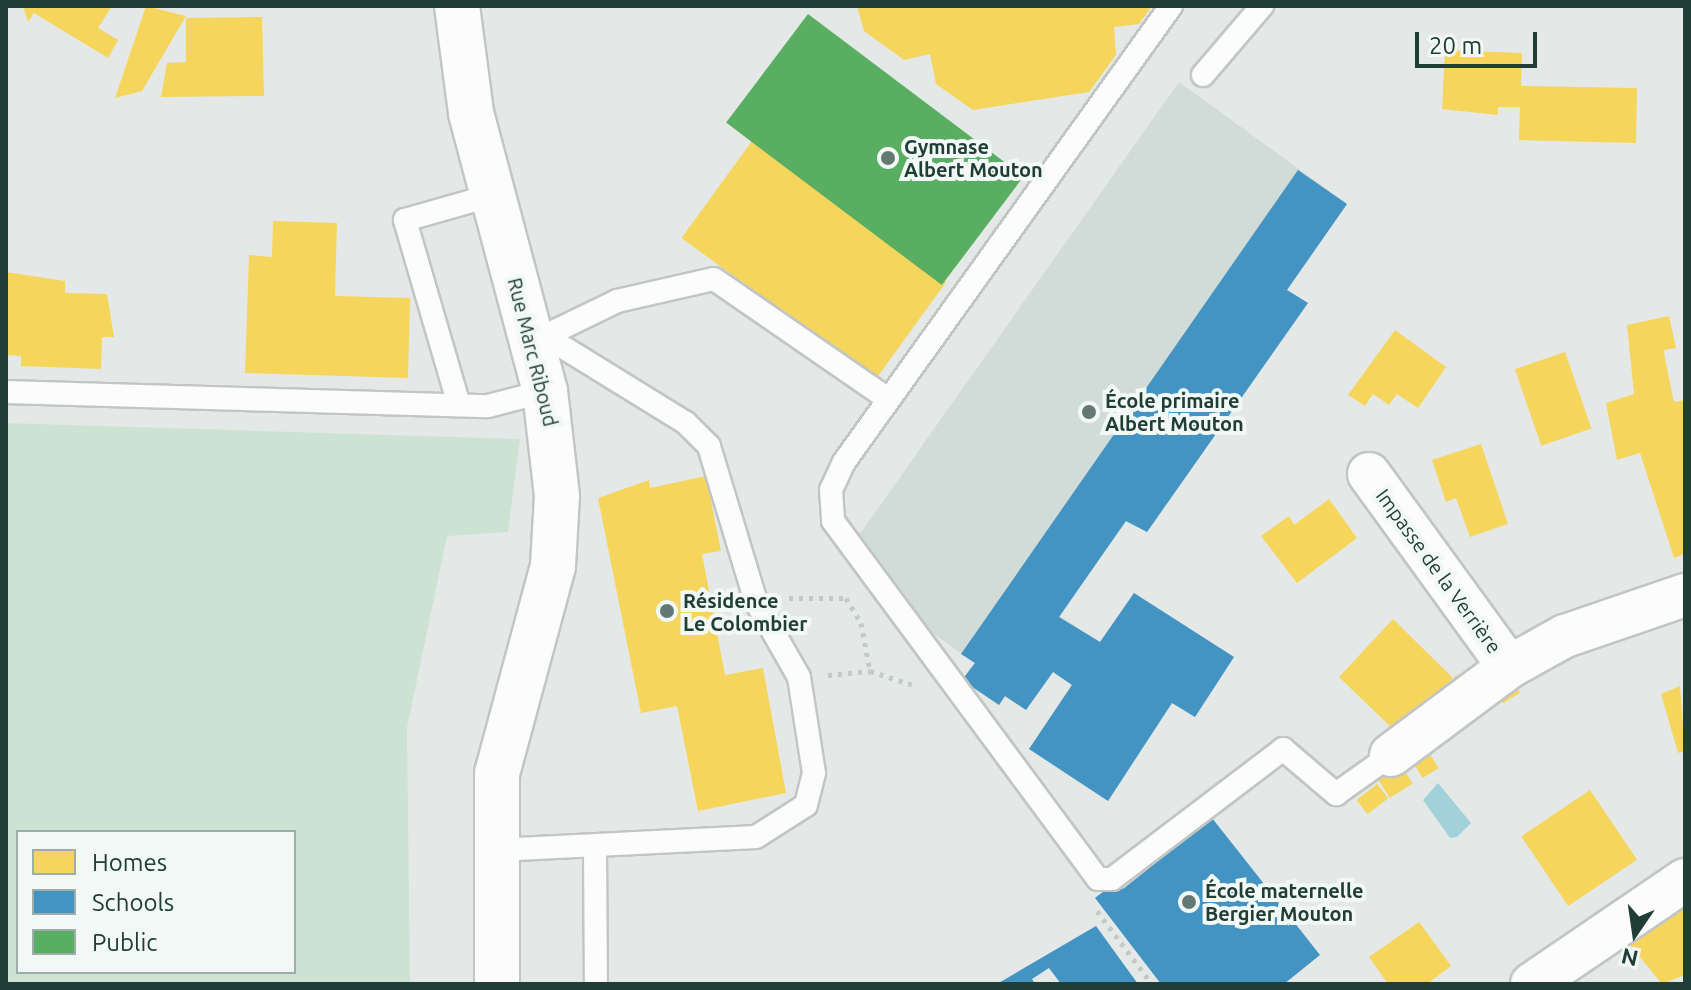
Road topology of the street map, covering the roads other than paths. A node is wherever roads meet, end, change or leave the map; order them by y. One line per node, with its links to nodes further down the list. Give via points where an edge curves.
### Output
1 (457, 6): 5 (street, Rue Marc Riboud, via 471,113)
2 (1171, 6): 9 (lane)
3 (1262, 6): 4 (lane)
4 (1203, 75)
5 (493, 195): 6 (street, Rue Marc Riboud); 10 (lane, via 405,220)
6 (538, 339): 7 (street, Rue Marc Riboud); 9 (lane, via 617,301 714,279); 15 (lane, via 686,423 709,446 756,602 799,677 814,773 806,805 780,827 756,837)
7 (545, 391): 10 (lane); 16 (street, Rue Marc Riboud, via 557,496 553,566 500,748)
8 (6, 392): 10 (lane)
9 (888, 399): 14 (lane, via 831,490 833,521 1098,879 1112,879 1283,749 1336,794)
10 (459, 405)
11 (1369, 474): 13 (street, Impasse de la Verrière)
12 (1685, 595): 13 (street, Impasse de la Verrière, via 1565,636)
13 (1509, 667): 14 (street, Impasse de la Verrière)
14 (1391, 755)
15 (595, 848): 16 (lane); 19 (lane)
16 (497, 850): 18 (street, Rue Marc Riboud)
17 (1685, 880): 20 (street)
18 (497, 984)
19 (596, 984)
20 (1532, 984)

